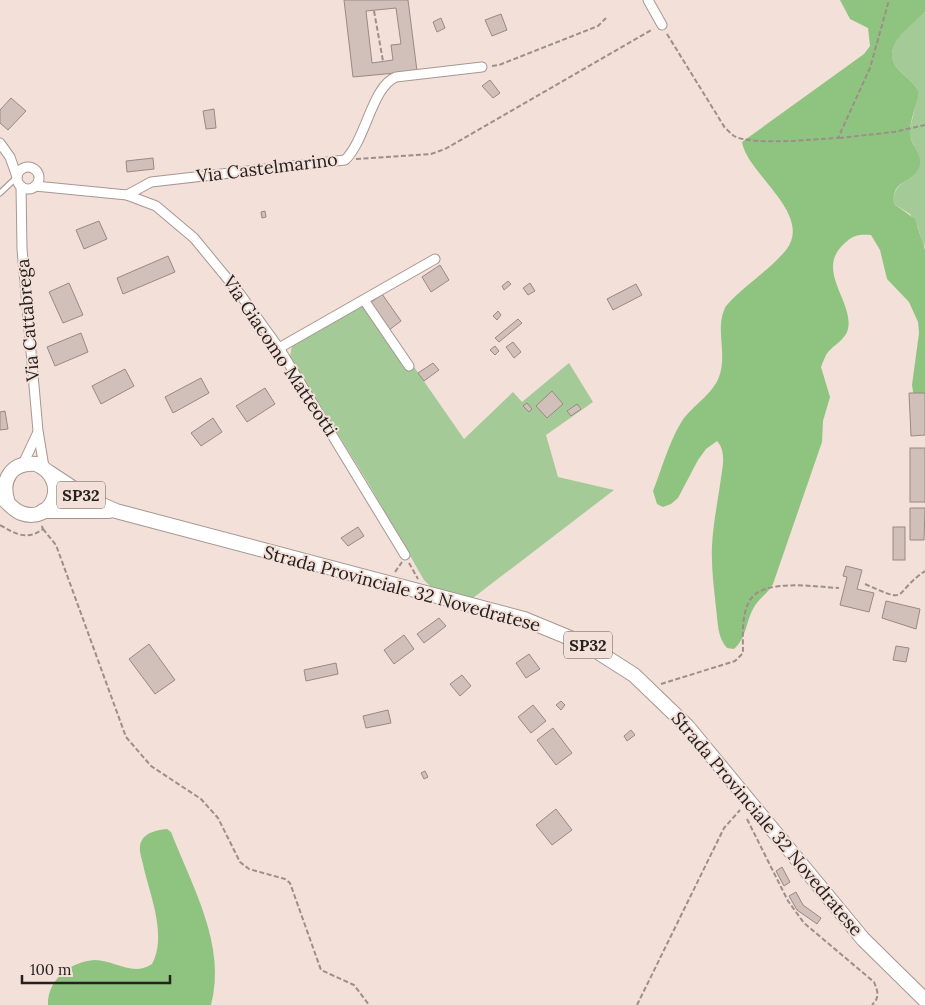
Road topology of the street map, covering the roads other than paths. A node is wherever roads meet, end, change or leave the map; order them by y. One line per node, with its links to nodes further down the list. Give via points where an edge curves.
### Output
1 (648, 0): 2 (street)
2 (662, 25)
3 (482, 67): 13 (street, Via Castelmarino, via 396,77 386,82 358,143 344,160 150,182)
4 (0, 143): 5 (street)
5 (10, 157): 6 (street); 8 (street)
6 (26, 167): 7 (street, via 36,170); 8 (street)
7 (39, 176): 10 (street); 11 (street, Via Giacomo Matteotti)
8 (17, 177): 9 (street); 12 (lane)
9 (21, 186): 10 (street); 12 (lane); 14 (street, Via Cattabrega)
10 (33, 187): 11 (street, Via Giacomo Matteotti); 14 (street)
11 (60, 190): 13 (street, Via Giacomo Matteotti)
12 (2, 191)
13 (127, 195): 17 (street, Via Giacomo Matteotti, via 156,206 194,238)
14 (21, 208): 19 (street, Via Cattabrega)
15 (435, 259): 16 (street)
16 (364, 300): 17 (street); 18 (street)
17 (279, 348): 26 (street, Via Giacomo Matteotti)
18 (409, 366)
19 (38, 432): 20 (street); 22 (street, Via Cattabrega)
20 (20, 465): 21 (main road); 22 (main road, via 36,464); 23 (main road, via 10,472 5,482)
21 (0, 468)
22 (47, 470): 24 (main road, Strada Provinciale 32 Novedratese / SP32, via 83,496); 25 (main road, via 56,486 55,494 53,501)
23 (4, 499): 25 (main road, via 20,512)
24 (116, 511): 25 (main road, Strada Provinciale 32 Novedratese / SP32); 27 (main road, Strada Provinciale 32 Novedratese / SP32, via 524,620 587,644 634,675 687,726 863,939)
25 (39, 512)
26 (405, 555)
27 (925, 1000)

